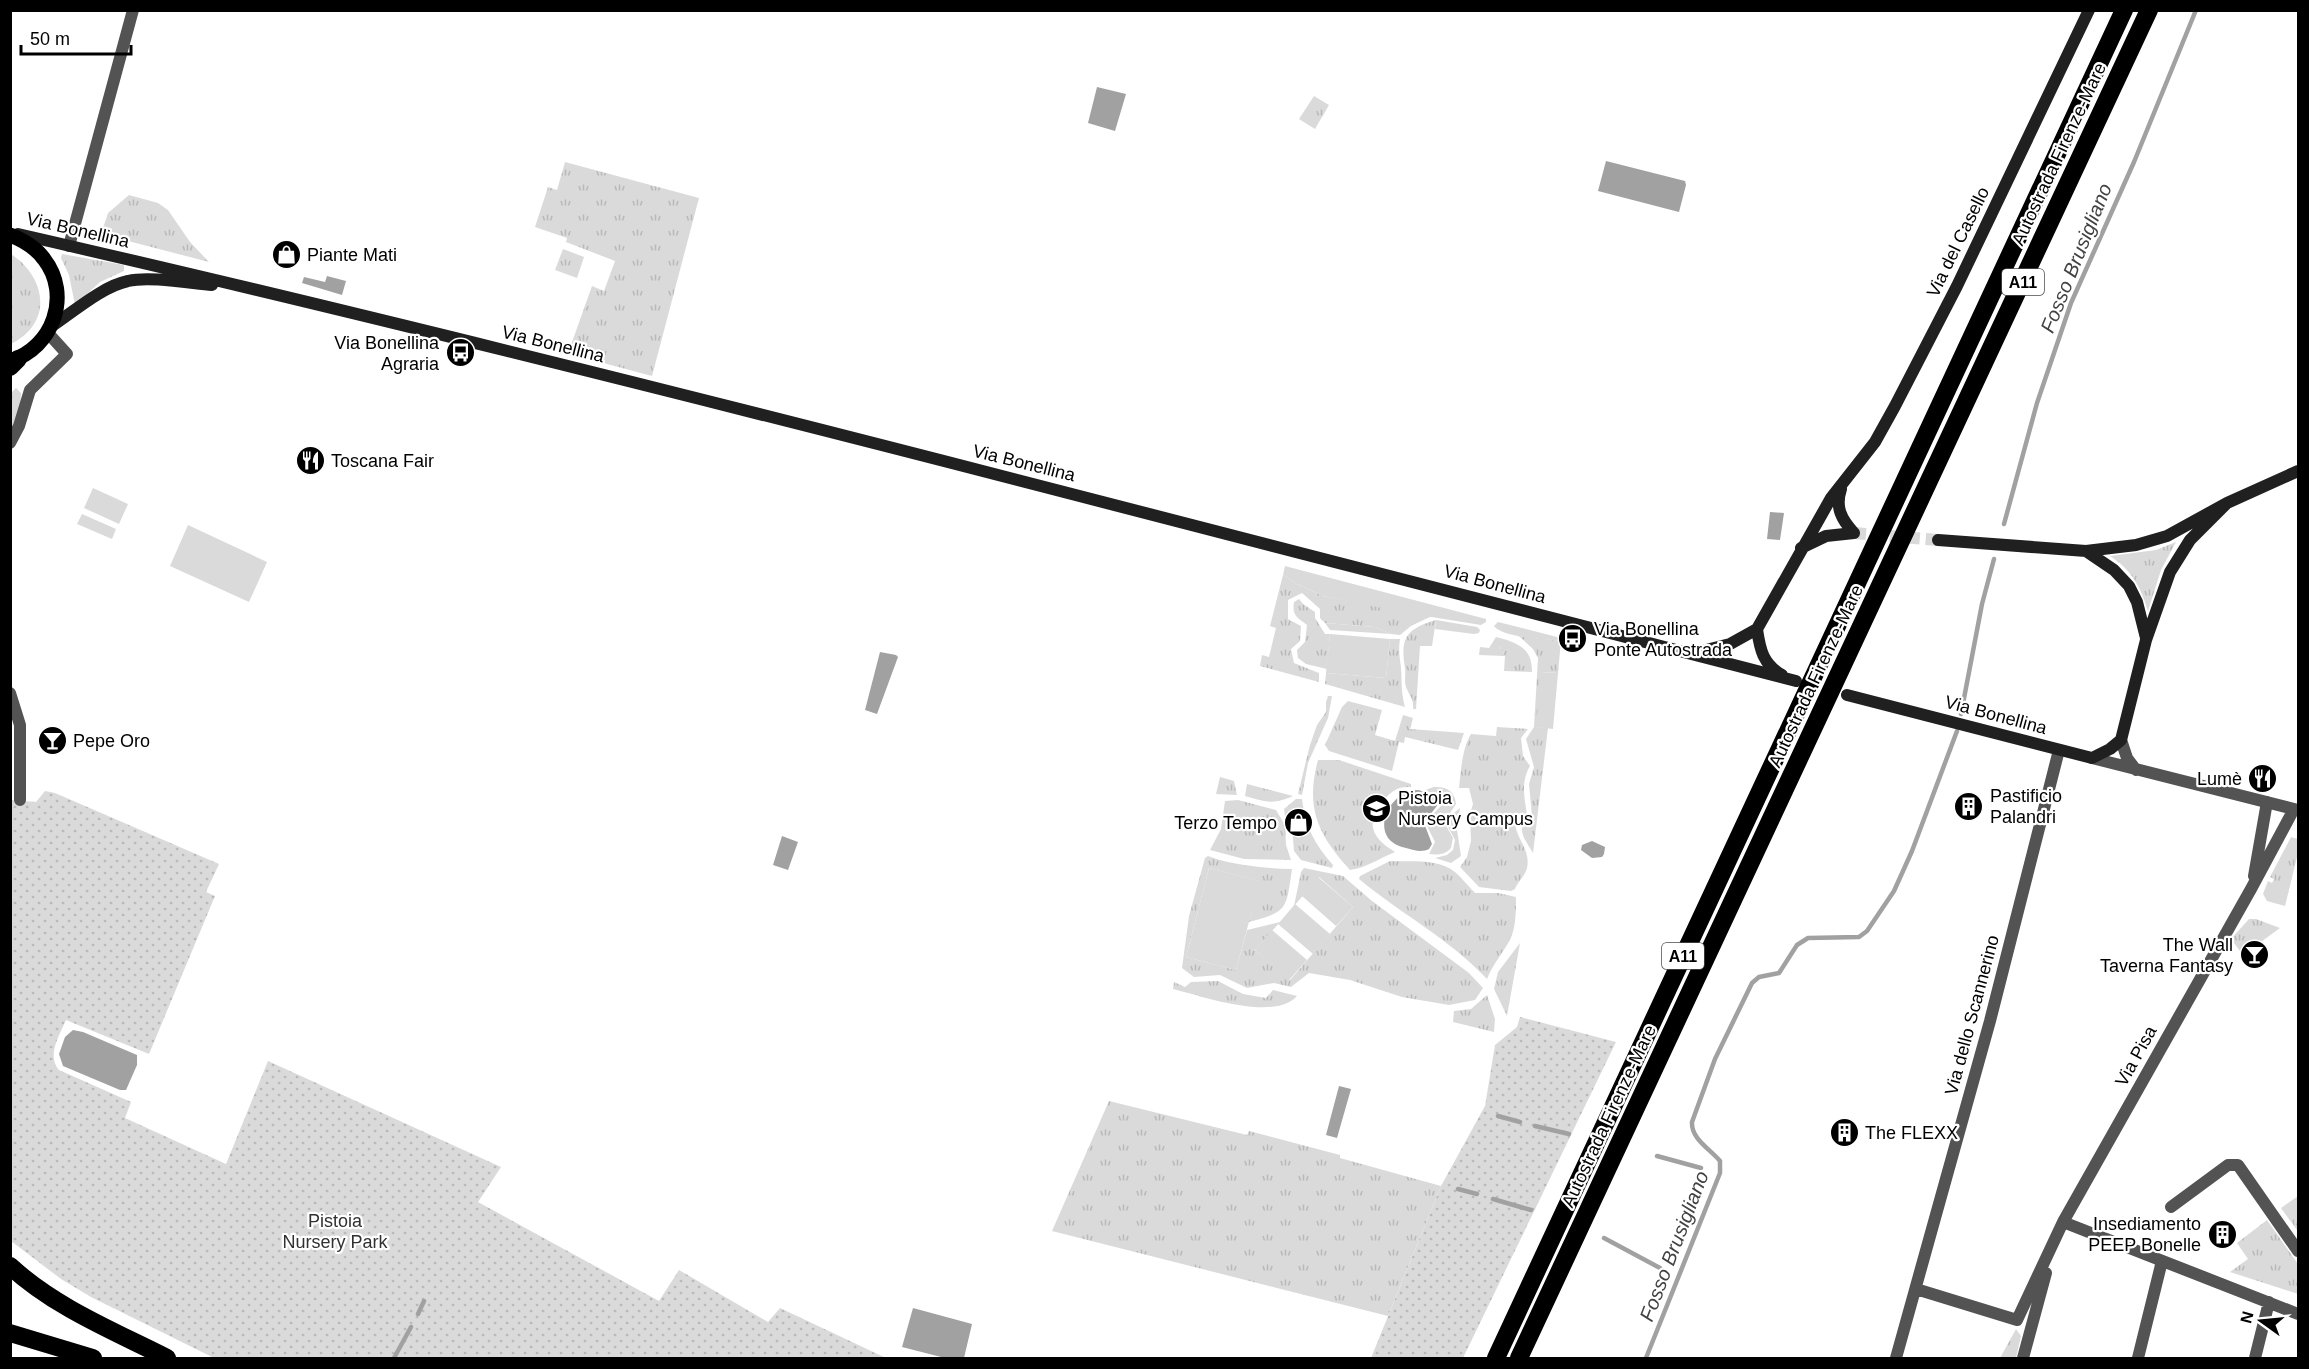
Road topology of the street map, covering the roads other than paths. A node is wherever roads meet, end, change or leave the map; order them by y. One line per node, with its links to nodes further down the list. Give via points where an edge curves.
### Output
1 (133, 10): 6 (street)
2 (2089, 10): 12 (main road, Via del Casello, via 1900,396 1875,442)
3 (2124, 10): 36 (highway, Autostrada Firenze-Mare / A11)
4 (2149, 10): 37 (highway, Autostrada Firenze-Mare / A11)
5 (10, 234): 6 (main road, Via Bonellina); 8 (main road, via 37,251 49,266 57,294)
6 (69, 246): 7 (main road, Via Bonellina)
7 (243, 286): 8 (main road, Via Bonellina, via 127,281); 19 (main road, Via Bonellina, via 930,457)
8 (50, 329): 9 (main road, via 34,348); 10 (street, via 67,354 30,390)
9 (13, 362)
10 (10, 443)
11 (2298, 471): 13 (main road)
12 (1844, 480): 15 (main road, Via del Casello); 15 (main road, Via del Casello, via 1838,506 1842,519 1854,533 1826,536)
13 (2227, 503): 16 (main road, via 2160,538); 18 (main road, via 2198,531 2176,561)
14 (1938, 540): 16 (main road)
15 (1801, 548): 17 (main road, Via del Casello)
16 (2086, 551): 18 (main road, via 2129,586)
17 (1757, 629): 19 (main road, via 1720,648); 19 (main road, Via Bonellina, via 1764,659 1793,681)
18 (2146, 640): 22 (main road)
19 (1690, 654)
20 (10, 693): 26 (street, via 20,725)
21 (1847, 695): 23 (main road, Via Bonellina)
22 (2121, 740): 24 (main road); 25 (street)
23 (2059, 750): 24 (main road, Via Bonellina); 38 (street, Via dello Scannerino)
24 (2092, 758): 25 (street, Via Bonellina)
25 (2136, 770): 27 (street, Via Bonellina)
26 (20, 800)
27 (2267, 802): 28 (street, Via Bonellina); 29 (street, Via Pisa)
28 (2296, 809): 29 (street, Via Pisa)
29 (2251, 890): 31 (street, Via Pisa)
30 (2171, 1207): 33 (street, via 2235,1163)
31 (2063, 1222): 32 (street, Via Pisa); 34 (street)
32 (2054, 1242): 38 (street, Via Pisa, via 2017,1320); 49 (street, Via Pisa)
33 (2298, 1251)
34 (2162, 1261): 39 (street); 50 (street)
35 (10, 1266): 43 (highway, via 69,1309)
36 (1534, 1275): 44 (highway); 45 (highway, Autostrada Firenze-Mare / A11)
37 (1554, 1283): 46 (highway, Autostrada Firenze-Mare / A11); 47 (highway)
38 (1916, 1289): 48 (street, Via dello Scannerino)
39 (2269, 1302): 40 (street); 51 (street)
40 (2298, 1314)
41 (10, 1333): 42 (highway)
42 (93, 1359)
43 (167, 1359)
44 (1488, 1359)
45 (1496, 1359)
46 (1519, 1359)
47 (1525, 1359)
48 (1896, 1359)
49 (2023, 1359)
50 (2138, 1359)
51 (2254, 1359)

